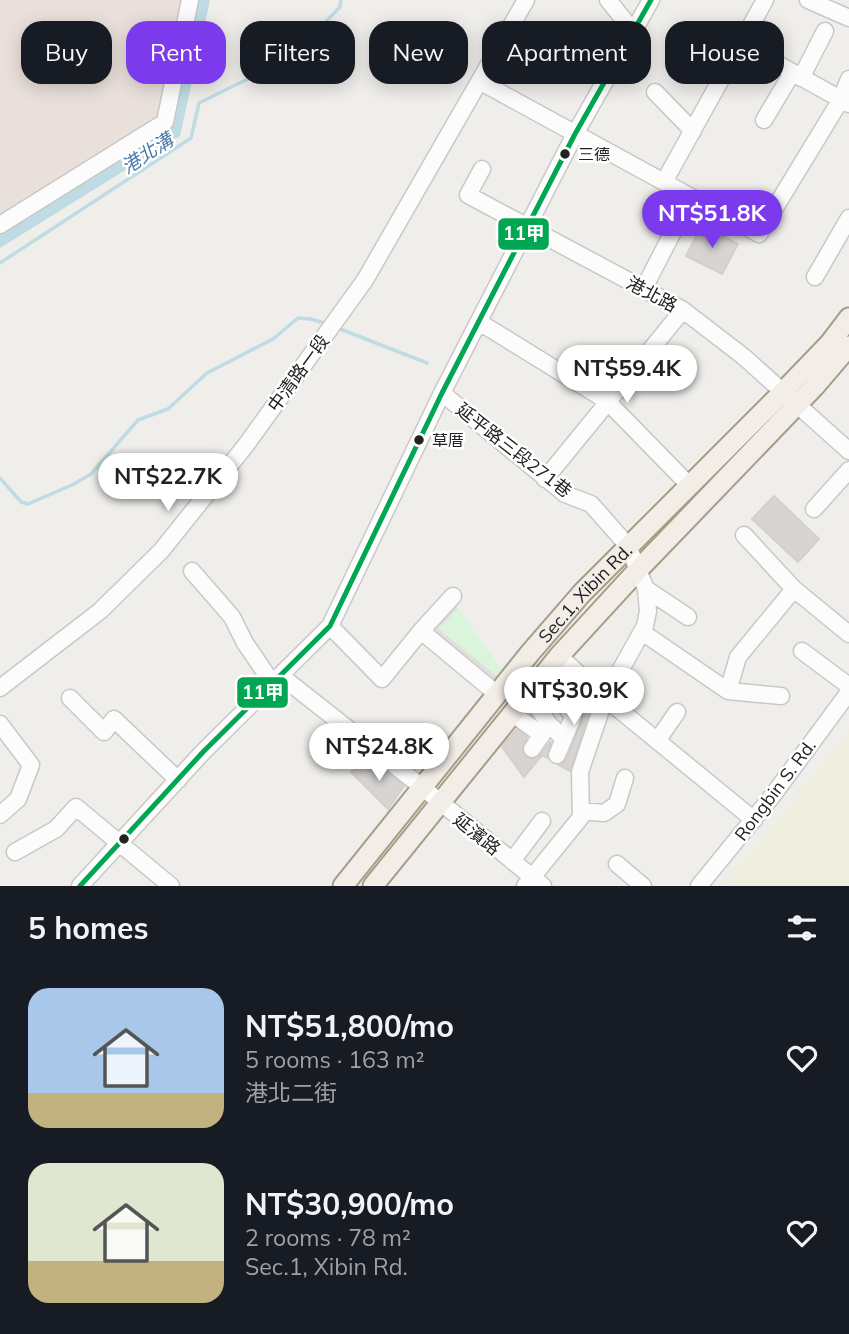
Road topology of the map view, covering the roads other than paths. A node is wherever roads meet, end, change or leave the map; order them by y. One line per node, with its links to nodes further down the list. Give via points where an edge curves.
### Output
1 (190, 0): 27 (street, via 165,122)
2 (526, 0): 15 (street, 中清路一段)
3 (608, 0): 8 (street)
4 (651, 0): 9 (street)
5 (765, 0): 10 (street)
6 (808, 0): 7 (street)
7 (849, 18)
8 (625, 21)
9 (639, 21)
10 (754, 21)
11 (825, 31): 13 (street)
12 (784, 68): 13 (street)
13 (797, 76): 19 (street); 20 (street)
14 (849, 79): 19 (street)
15 (481, 82): 22 (street); 60 (street, 中清路一段, via 365,280 246,445 161,551 100,611)
16 (604, 84): 22 (street)
17 (719, 84): 21 (street)
18 (655, 92): 21 (street)
19 (845, 102): 25 (street, via 759,234)
20 (764, 120)
21 (693, 131): 24 (street)
22 (576, 134): 24 (street); 28 (street)
23 (482, 169): 28 (street, 港北路, via 468,195)
24 (664, 182): 25 (street)
25 (691, 197): 31 (street)
26 (849, 218): 29 (street)
27 (0, 225)
28 (529, 226): 31 (street, 港北路); 34 (street)
29 (844, 235): 30 (street)
30 (815, 276)
31 (643, 290): 32 (street, 港北路)
32 (683, 310): 37 (street, 港北路); 38 (street)
33 (849, 318): 37 (main road, Sec.1, Xibin Rd.)
34 (479, 322): 36 (street); 38 (street)
35 (849, 346): 37 (main road, Sec.1, Xibin Rd.)
36 (442, 393): 41 (street, 延平路三段271巷); 52 (street)
37 (789, 399): 39 (street); 42 (main road, Sec.1, Xibin Rd.); 47 (main road, Sec.1, Xibin Rd.)
38 (607, 401): 41 (street); 42 (street)
39 (849, 451)
40 (849, 470): 43 (street)
41 (545, 479): 45 (street, 延平路三段271巷, via 565,494 591,504)
42 (690, 486): 45 (main road, Sec.1, Xibin Rd.)
43 (814, 509)
44 (744, 535): 49 (street)
45 (628, 546): 47 (street, 延平路三段271巷); 64 (main road, Sec.1, Xibin Rd.)
46 (192, 571): 58 (street, 延濱路)
47 (637, 571): 48 (street, 延平路三段271巷); 57 (main road, Sec.1, Xibin Rd.)
48 (646, 589): 51 (street); 54 (street, via 648,611)
49 (794, 589): 55 (street); 62 (street, via 738,657)
50 (453, 596): 53 (street)
51 (688, 617)
52 (330, 626): 53 (street, via 382,679); 58 (street)
53 (421, 631): 64 (street)
54 (642, 632): 62 (street); 68 (street)
55 (849, 634)
56 (802, 651): 59 (street)
57 (559, 656): 65 (main road, Sec.1, Xibin Rd.); 68 (street)
58 (277, 680): 78 (street); 79 (street, 延濱路)
59 (849, 686)
60 (0, 688)
61 (555, 689): 73 (street, via 573,717)
62 (728, 691): 66 (street)
63 (849, 692): 83 (street, Rongbin S. Rd.)
64 (497, 694): 79 (main road, Sec.1, Xibin Rd.)
65 (528, 694): 70 (main road, Sec.1, Xibin Rd.); 72 (street)
66 (781, 696)
67 (70, 698): 78 (street, via 104,732 114,719)
68 (605, 698): 74 (street); 81 (street, via 580,772)
69 (677, 712): 74 (street)
70 (512, 713): 72 (street); 80 (main road, Sec.1, Xibin Rd.)
71 (0, 724): 82 (street, via 31,765 18,799)
72 (545, 730): 73 (street); 75 (street)
73 (564, 739): 76 (street)
74 (657, 741): 83 (street)
75 (532, 749)
76 (557, 754)
77 (625, 778): 81 (street, via 617,804 604,813)
78 (178, 780): 85 (street)
79 (422, 787): 80 (street, 延濱路); 93 (main road, Sec.1, Xibin Rd.)
80 (439, 802): 87 (street, 延濱路); 90 (main road, Sec.1, Xibin Rd.)
81 (580, 811): 89 (street, via 581,817)
82 (0, 815)
83 (754, 820): 95 (street, Rongbin S. Rd.)
84 (542, 821): 87 (street)
85 (120, 842): 86 (street, via 76,807 56,829); 91 (street); 92 (street)
86 (15, 852)
87 (512, 861): 89 (street, 延濱路)
88 (617, 863): 94 (street)
89 (533, 883)
90 (380, 884)
91 (80, 886)
92 (171, 886)
93 (342, 886)
94 (643, 886)
95 (699, 886)

